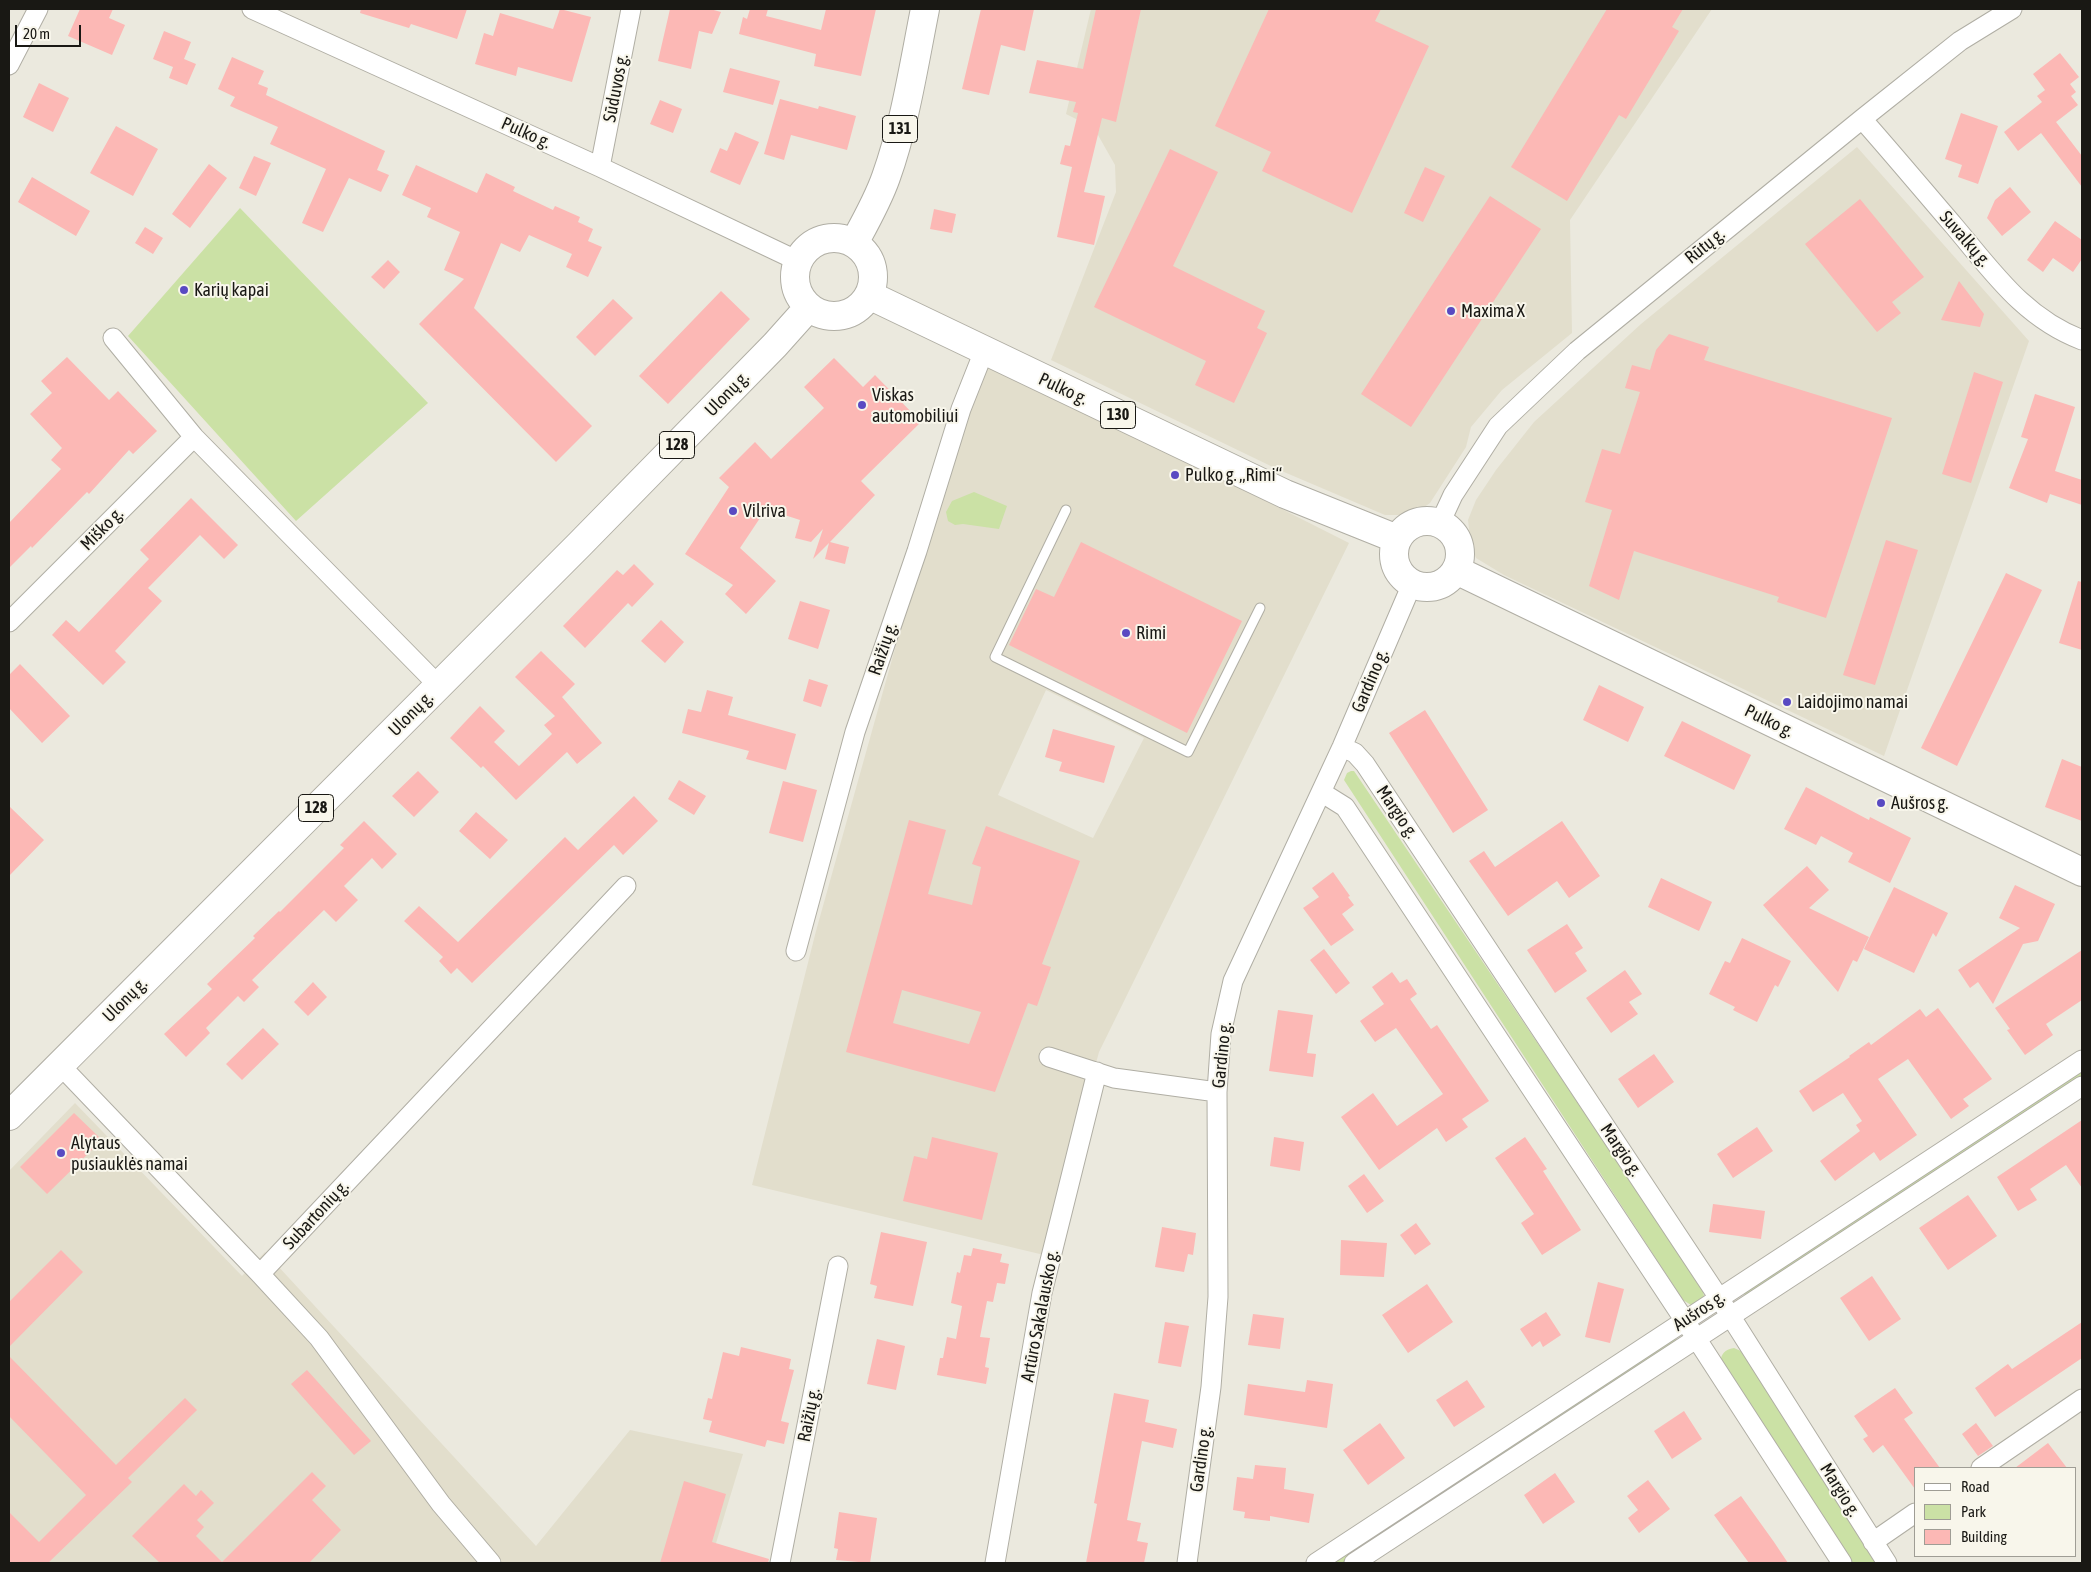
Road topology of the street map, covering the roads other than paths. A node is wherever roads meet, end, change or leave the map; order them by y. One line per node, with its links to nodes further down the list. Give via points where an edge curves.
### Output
1 (38, 9): 6 (street)
2 (252, 9): 8 (street, Pulko g.)
3 (631, 9): 8 (street, Sūduvos g.)
4 (925, 9): 9 (main road, 131, via 886,178)
5 (2012, 9): 7 (street, Rūtų g., via 1960,41)
6 (9, 66)
7 (1862, 119): 14 (street, Suvalkų g., via 2030,311 2054,328); 18 (street, Rūtų g., via 1577,351 1498,426 1452,495)
8 (600, 167): 10 (street, Pulko g.)
9 (854, 242): 10 (main road, via 844,238 822,239 812,244); 11 (main road, via 870,260 873,283)
10 (798, 261): 12 (main road, via 795,281)
11 (869, 295): 12 (main road, via 856,310 837,316); 15 (main road, Pulko g. / 130)
12 (809, 307): 24 (main road, Ulonų g. / 128)
13 (112, 338): 16 (street)
14 (2082, 340)
15 (984, 351): 19 (main road, Pulko g. / 130, via 1285,494); 29 (street, Raižių g., via 855,732)
16 (194, 437): 23 (street, Miško g.); 24 (street)
17 (1066, 510): 22 (lane, via 995,657 1188,752)
18 (1440, 523): 19 (main road, via 1430,520 1410,524); 20 (main road, via 1449,529 1458,543 1460,560)
19 (1397, 539): 21 (main road, via 1395,564)
20 (1456, 570): 21 (main road, via 1442,584 1422,587); 27 (main road, Pulko g.)
21 (1412, 584): 25 (street, Gardino g.)
22 (1260, 608)
23 (9, 622)
24 (439, 686): 32 (main road, Ulonų g. / 128)
25 (1342, 747): 26 (street, Gardino g.); 39 (street, Margio g., via 1365,764)
26 (1321, 792): 35 (street, Gardino g., via 1233,981 1221,1034); 41 (street, via 1345,806)
27 (2082, 872)
28 (626, 886): 38 (street, Subartonių g.)
29 (796, 951)
30 (1050, 1057): 33 (street)
31 (2082, 1060): 39 (street, Aušros g.)
32 (60, 1065): 36 (main road, Ulonų g. / 128); 38 (street)
33 (1097, 1072): 35 (street, via 1114,1078); 49 (street, Artūro Sakalausko g., via 1042,1293)
34 (2082, 1086): 40 (street, Aušros g.)
35 (1217, 1092): 50 (street, Gardino g., via 1218,1297 1211,1387)
36 (9, 1116)
37 (838, 1266): 48 (street, Raižių g.)
38 (260, 1274): 47 (street, via 319,1338 441,1504)
39 (1719, 1298): 40 (street, Margio g.); 41 (street, Aušros g.)
40 (1731, 1316): 42 (street, Aušros g.); 46 (street, Margio g.)
41 (1685, 1321): 42 (street); 51 (street, Aušros g.)
42 (1697, 1339): 52 (street, Aušros g.); 53 (street)
43 (2082, 1399): 44 (street)
44 (1982, 1467)
45 (1914, 1514): 46 (street)
46 (1873, 1542): 54 (street, Margio g.)
47 (491, 1563)
48 (780, 1563)
49 (995, 1563)
50 (1187, 1563)
51 (1316, 1563)
52 (1354, 1563)
53 (1842, 1563)
54 (1887, 1563)

